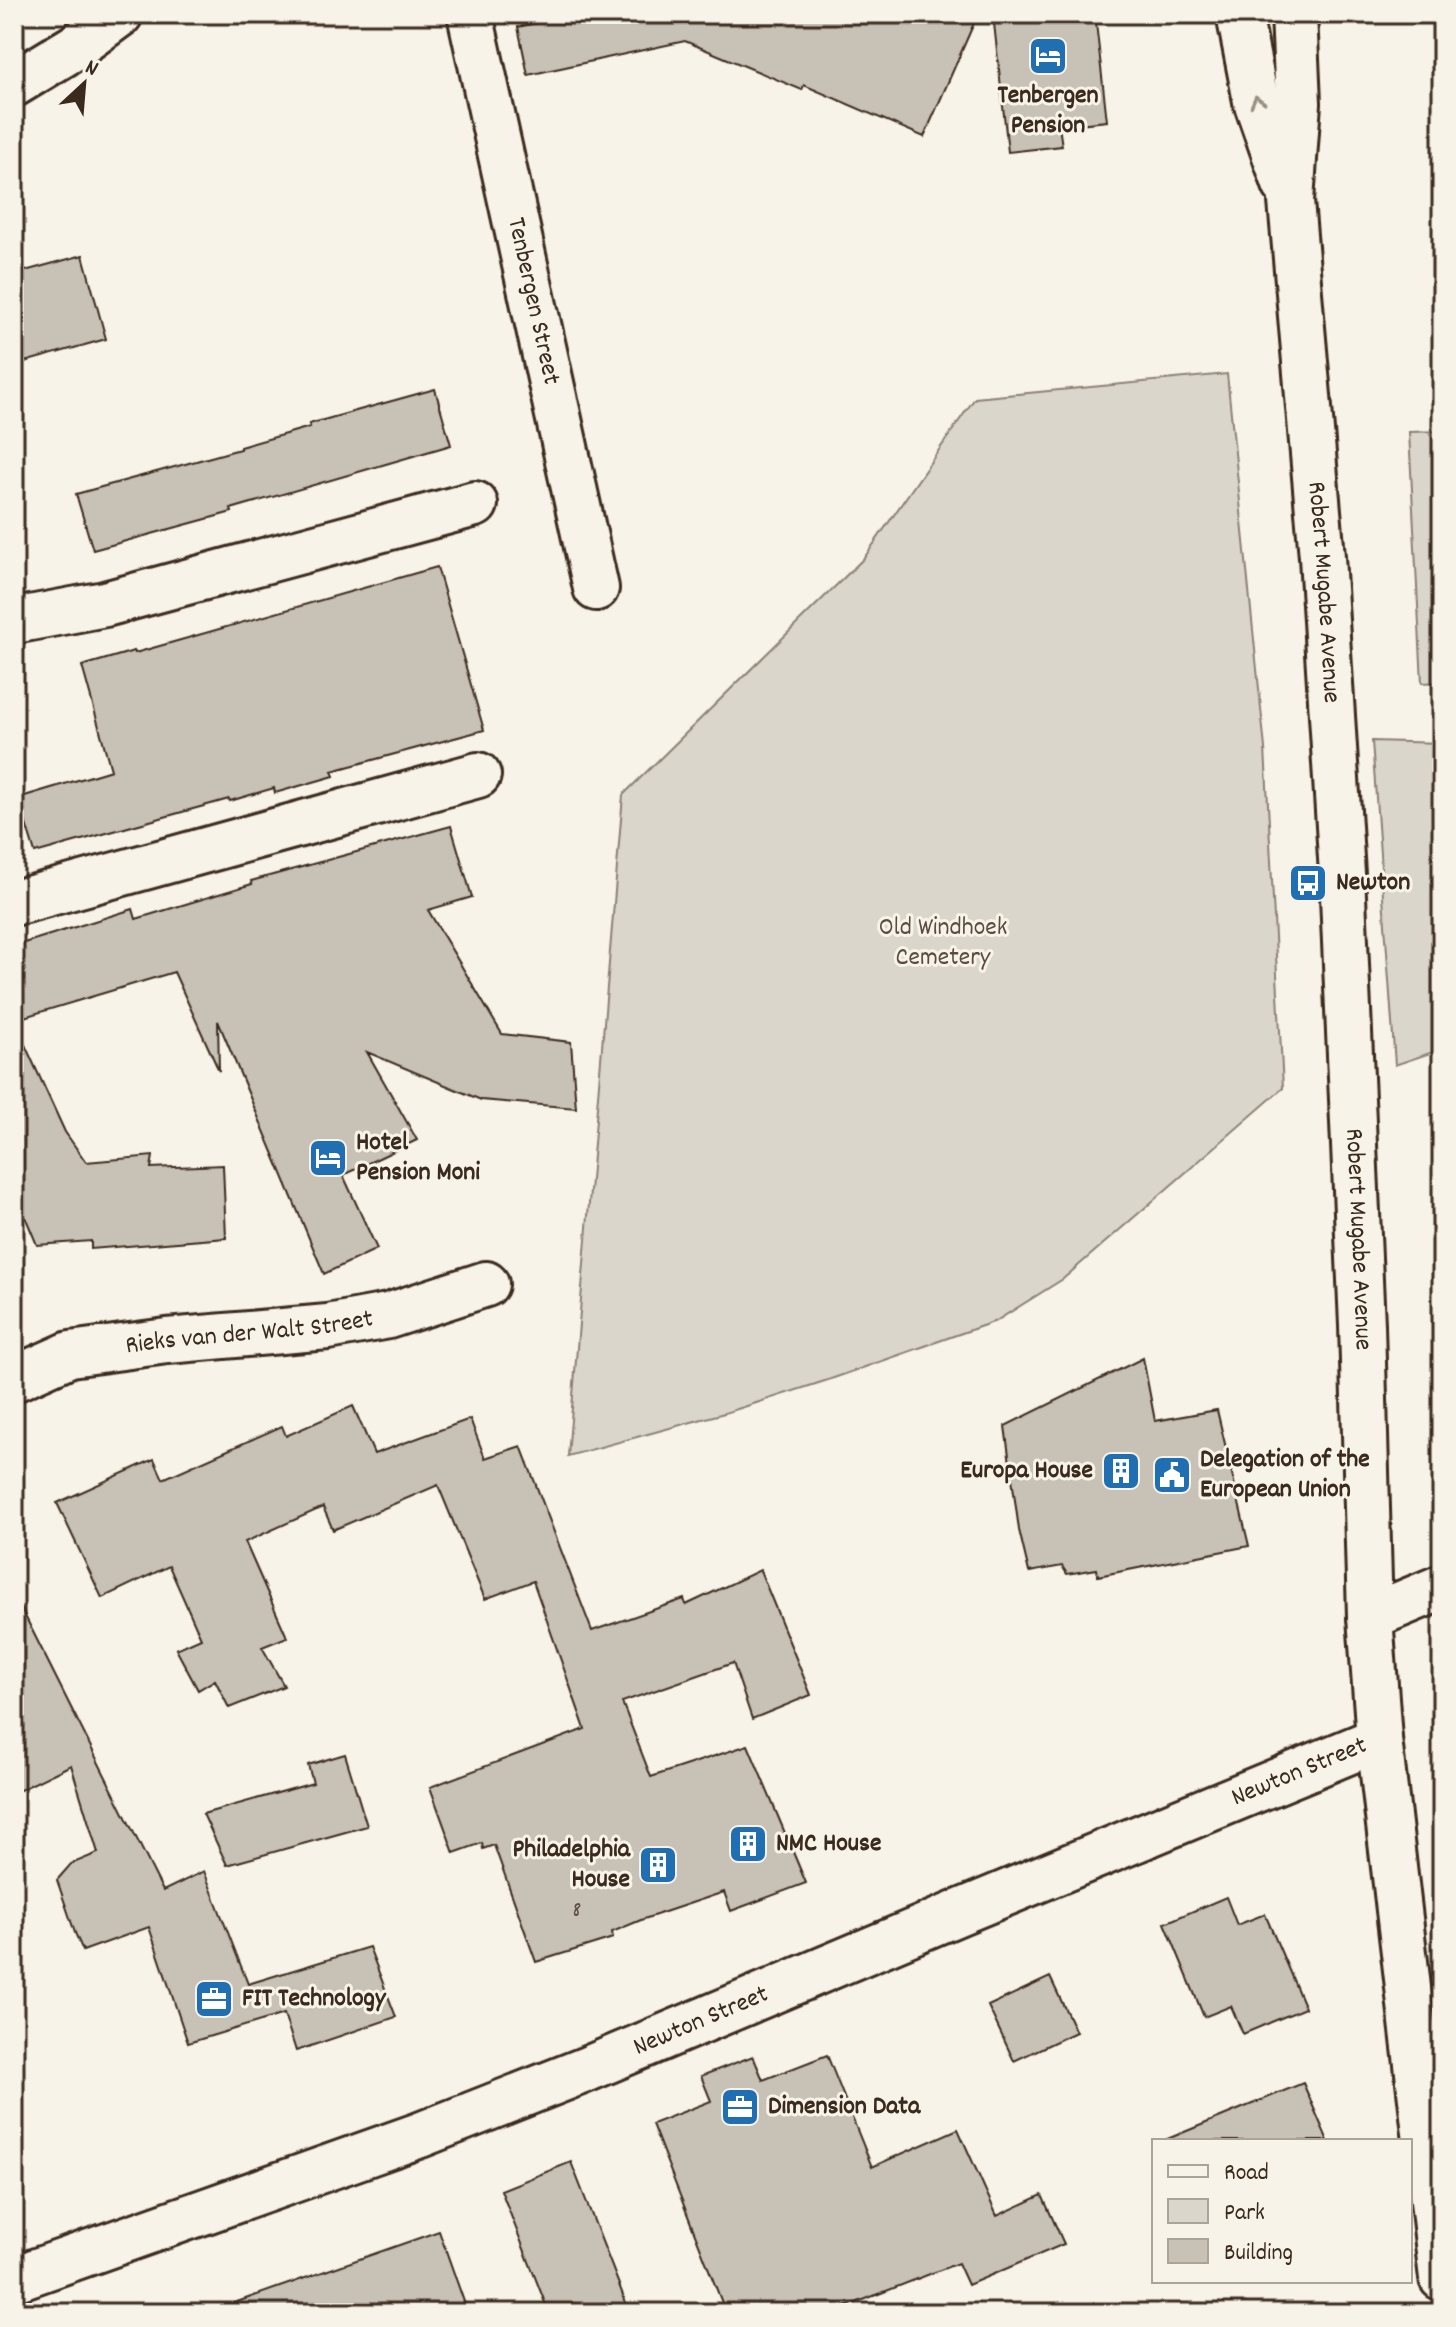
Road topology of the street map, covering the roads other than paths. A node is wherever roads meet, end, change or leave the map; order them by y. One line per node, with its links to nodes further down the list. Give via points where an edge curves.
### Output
1 (120, 14): 5 (street)
2 (470, 14): 8 (street, Tenbergen Street)
3 (1239, 14): 6 (street, Robert Mugabe Avenue, one-way to 3, via 1256,101)
4 (1294, 14): 6 (street, Robert Mugabe Avenue, via 1298,103)
5 (14, 84)
6 (1291, 201): 15 (street, Robert Mugabe Avenue, via 1322,557 1342,874)
7 (475, 504): 9 (street, via 105,604)
8 (596, 588)
9 (14, 621)
10 (478, 775): 11 (street)
11 (14, 903)
12 (486, 1284): 13 (street, Rieks van der Walt Street, via 388,1316 344,1324 70,1354)
13 (14, 1379)
14 (1442, 1587): 15 (street)
15 (1370, 1617): 16 (street, Robert Mugabe Avenue)
16 (1379, 1739): 17 (street, Robert Mugabe Avenue); 18 (street, Newton Street, via 585,2070)
17 (1442, 2278)
18 (14, 2279)

